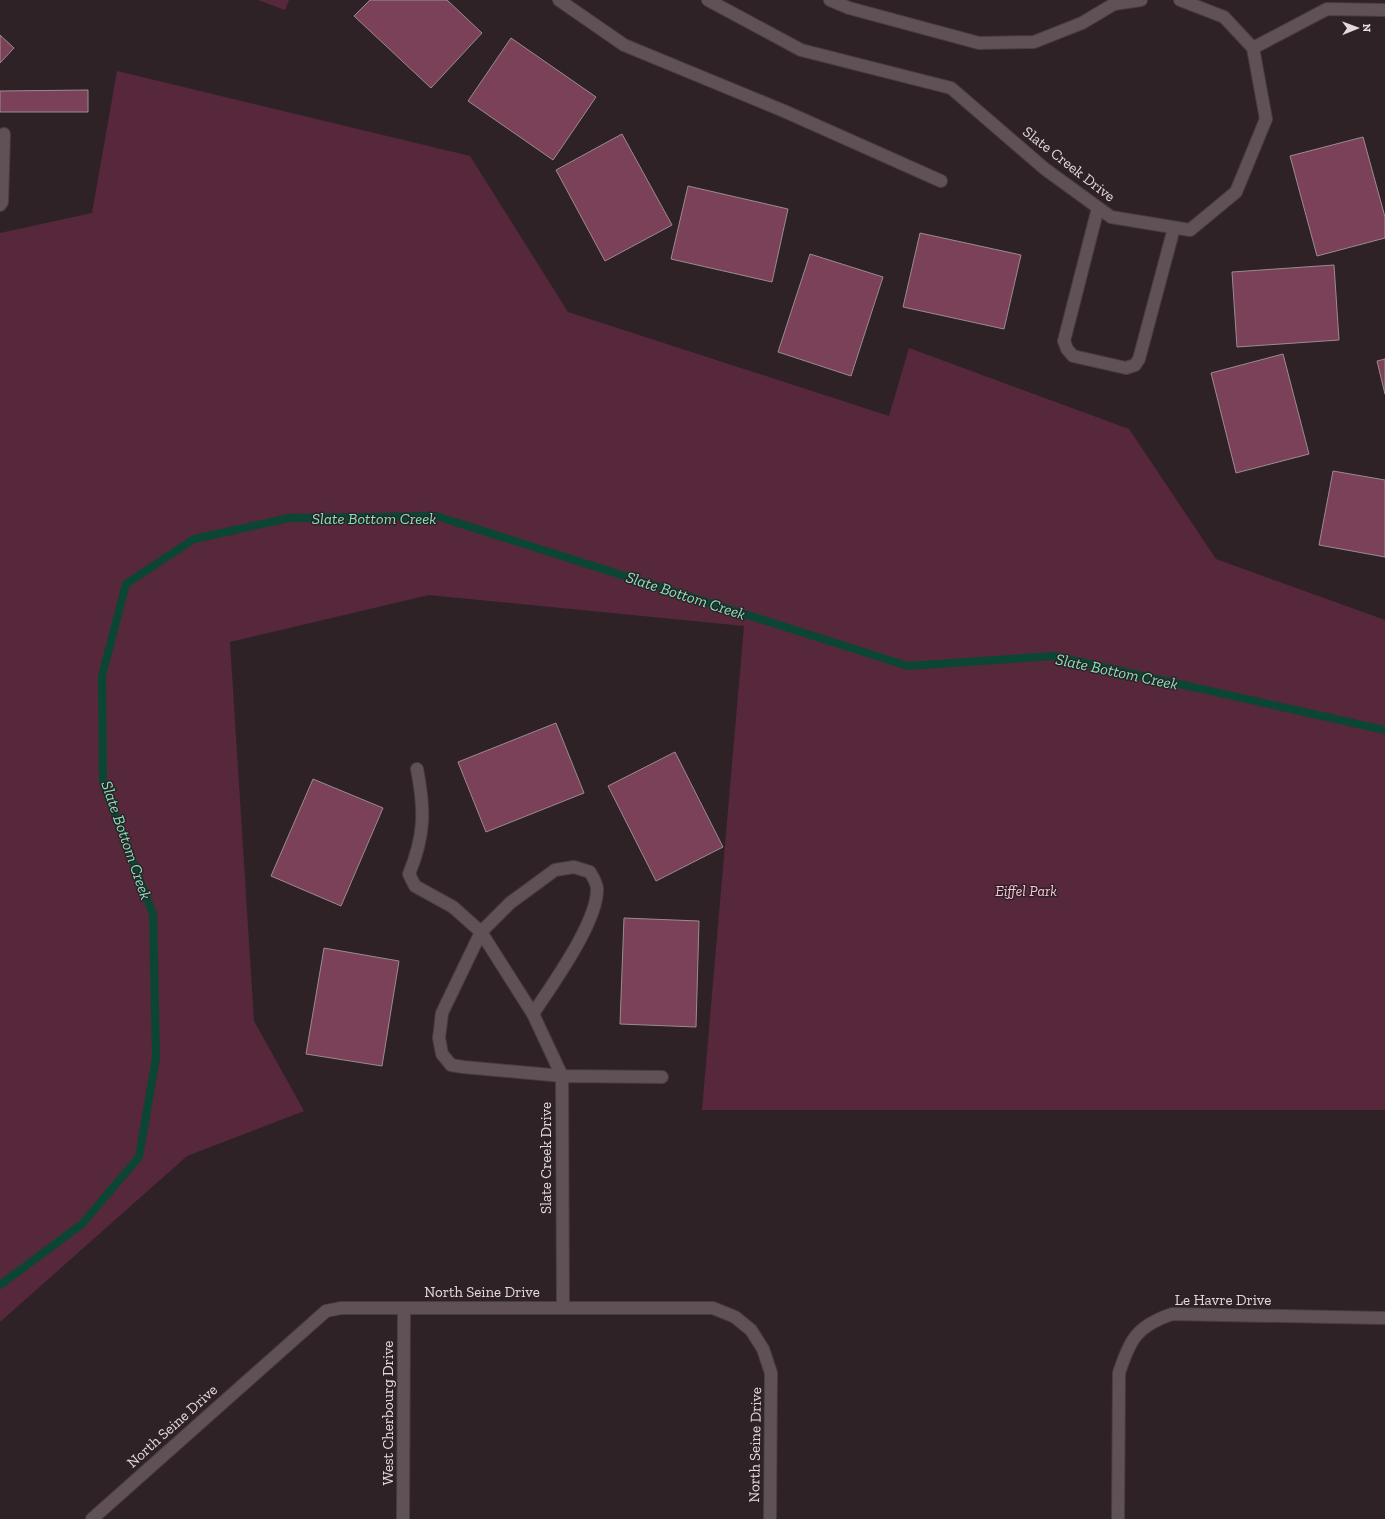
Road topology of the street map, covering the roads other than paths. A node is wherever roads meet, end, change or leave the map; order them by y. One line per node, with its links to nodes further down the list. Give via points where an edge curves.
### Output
1 (559, 0): 9 (street, via 624,45 784,111)
2 (708, 0): 11 (street, Slate Creek Drive, via 802,50 951,88)
3 (830, 0): 4 (street, via 849,8 979,43 1034,42 1082,22 1114,4)
4 (1141, 0)
5 (1180, 0): 7 (street, via 1224,17)
6 (1385, 10): 7 (street, via 1326,9)
7 (1253, 48): 12 (street, Slate Creek Drive, via 1266,119 1236,192 1190,230)
8 (4, 134): 10 (street)
9 (941, 181)
10 (0, 205)
11 (1098, 208): 12 (street, Slate Creek Drive, via 1111,217); 12 (street, via 1064,341 1067,350 1073,356 1126,368 1135,365)
12 (1174, 228)
13 (417, 769): 14 (street, Slate Creek Drive, via 422,794 423,822 417,856 409,874 415,886 453,907)
14 (481, 932): 15 (street, Slate Creek Drive); 15 (street, via 510,903 555,870 574,867 590,872 598,888 595,909 569,957); 16 (street, via 442,1013 439,1038 442,1054 451,1065)
15 (533, 1014): 16 (street, Slate Creek Drive)
16 (562, 1076): 17 (street); 19 (street, Slate Creek Drive)
17 (662, 1076)
18 (404, 1308): 19 (street, North Seine Drive); 21 (street, North Seine Drive, via 341,1308 326,1311); 22 (street, West Cherbourg Drive)
19 (563, 1308): 23 (street, North Seine Drive, via 713,1308 735,1317 751,1330 763,1349 771,1373)
20 (1385, 1318): 24 (street, Le Havre Drive, via 1172,1314 1152,1321 1134,1339 1126,1352 1119,1373)
21 (92, 1519)
22 (403, 1519)
23 (770, 1519)
24 (1118, 1519)

